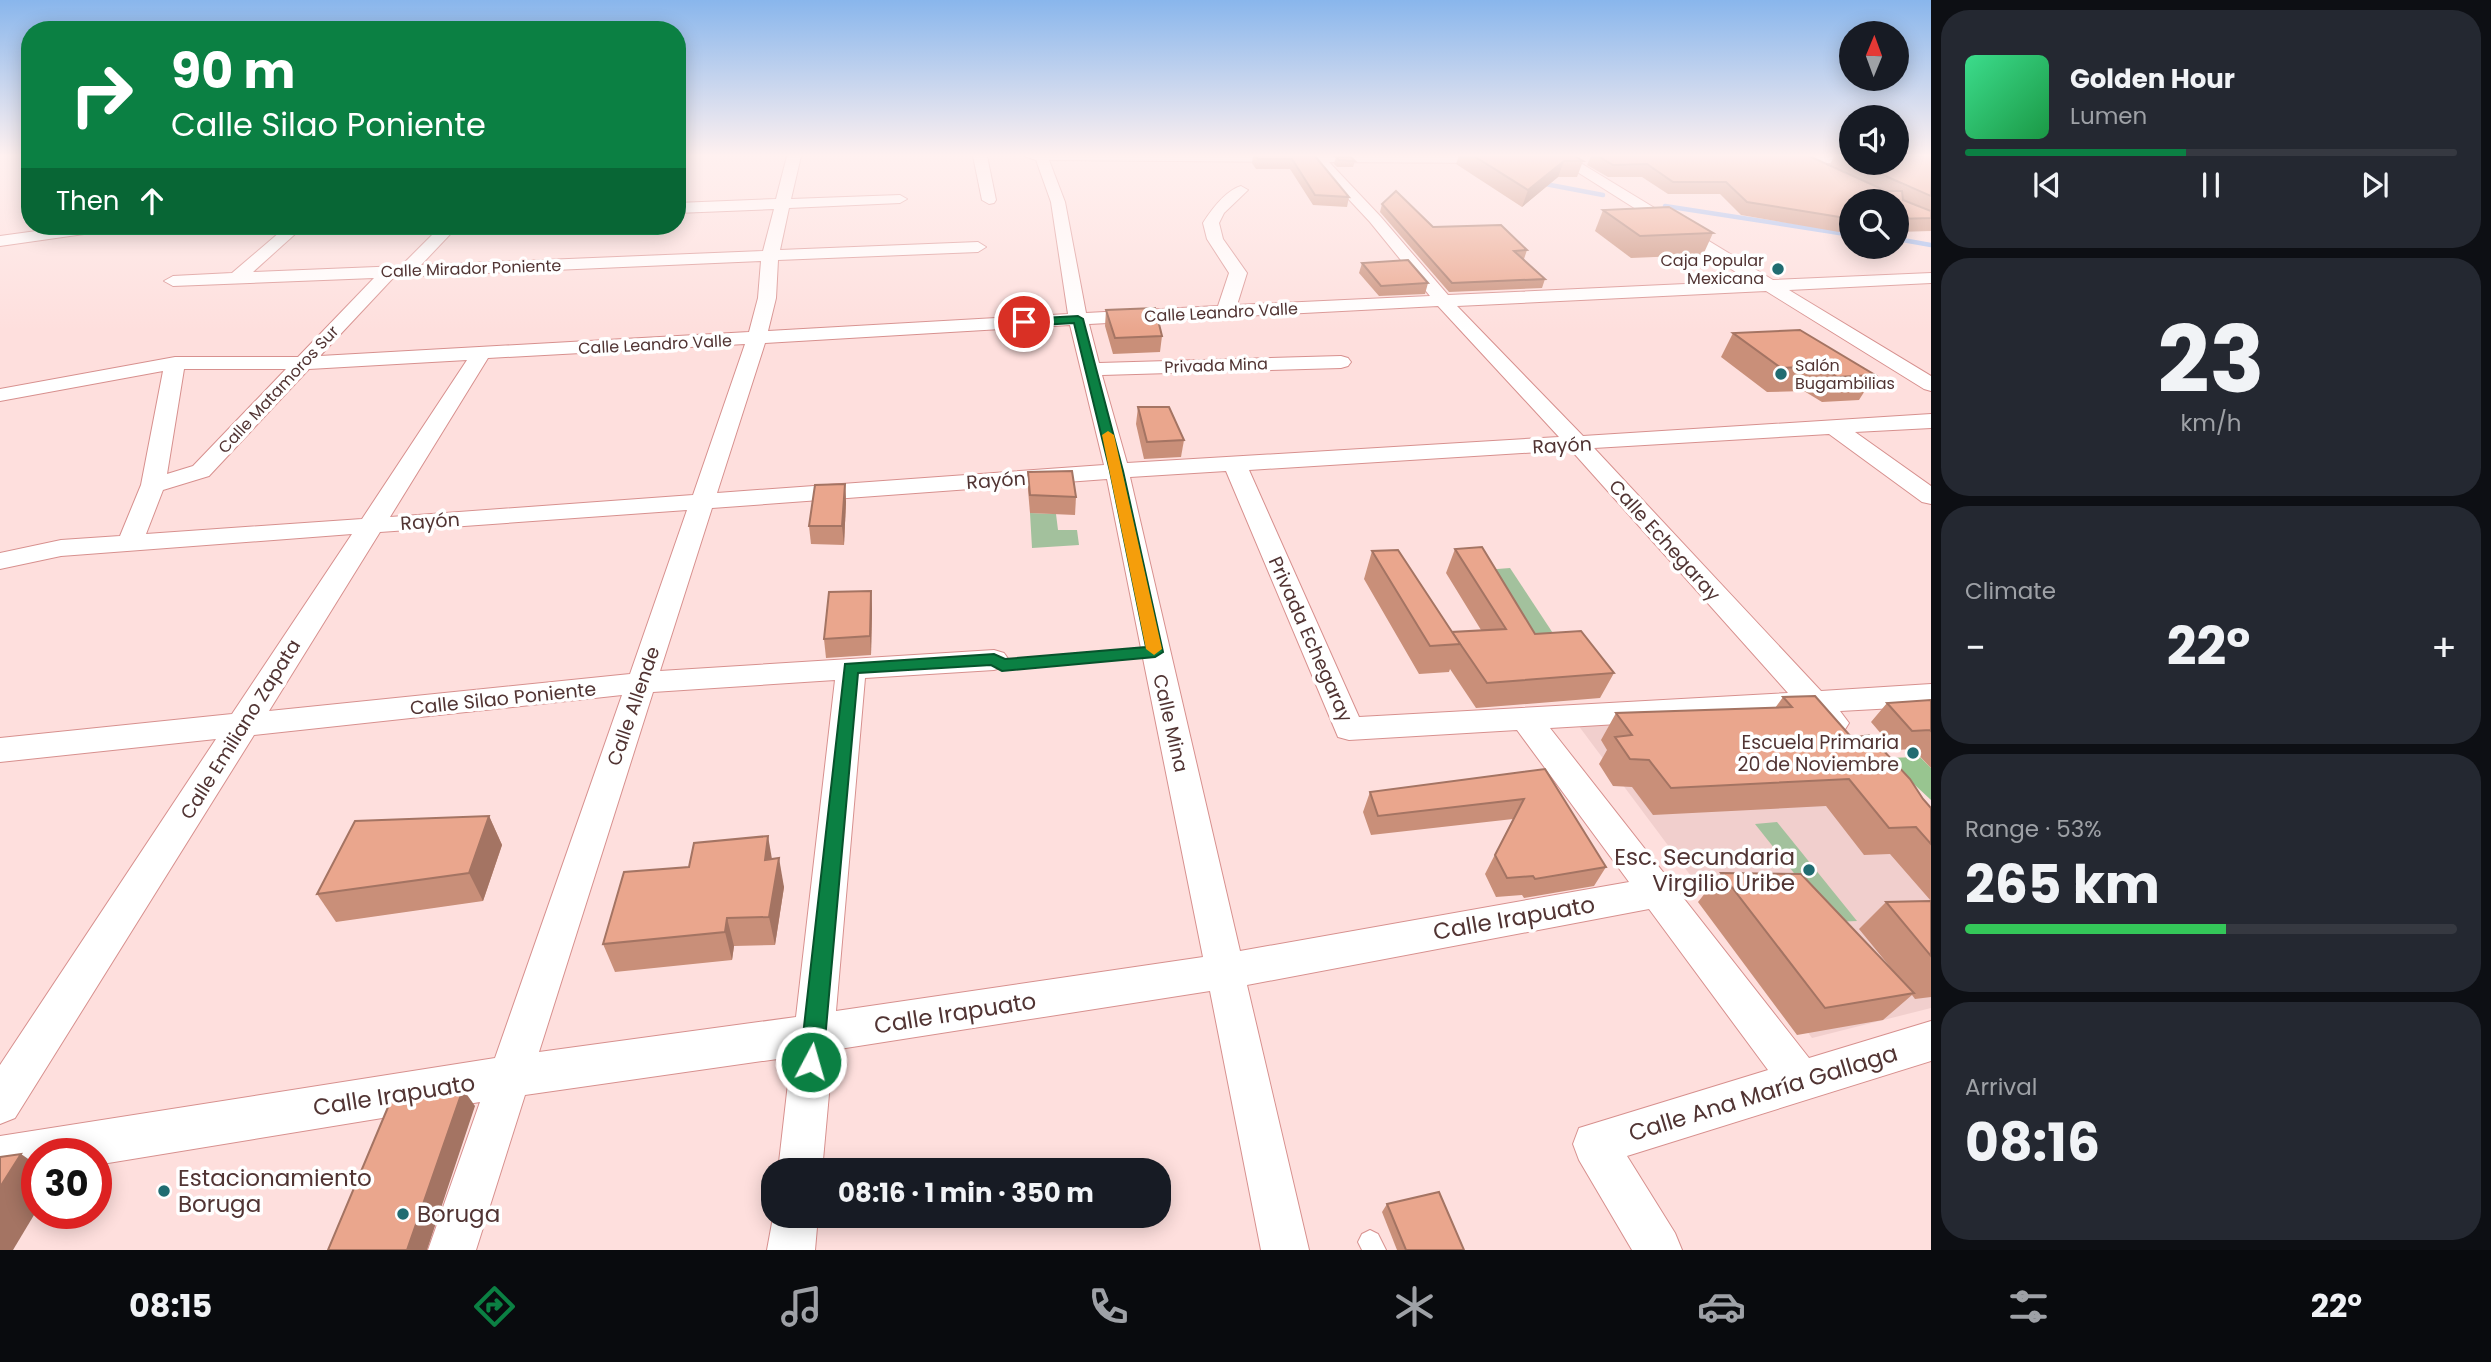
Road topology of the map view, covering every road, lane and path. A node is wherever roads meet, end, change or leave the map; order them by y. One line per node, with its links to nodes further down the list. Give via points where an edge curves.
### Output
1 (780, 214): 11 (street, Calle Allende)
2 (1060, 214): 19 (street, Calle Mina)
3 (1216, 214): 18 (street, via 1212,223 1215,239 1238,273)
4 (1371, 214): 17 (street, Calle Echegaray)
5 (1651, 214): 16 (street)
6 (42, 235): 9 (street)
7 (286, 235): 13 (street)
8 (440, 235): 12 (street, Calle Matamoros Sur)
9 (0, 241)
10 (978, 247): 11 (street, Calle Mirador Poniente)
11 (770, 256): 12 (street, Calle Mirador Poniente); 20 (street, Calle Allende, via 767,298)
12 (399, 271): 13 (street, Calle Mirador Poniente); 24 (street, Calle Matamoros Sur)
13 (237, 278): 15 (street, Calle Mirador Poniente)
14 (1931, 278): 16 (street, Calle Leandro Valle)
15 (173, 281)
16 (1771, 287): 17 (street, Calle Leandro Valle); 26 (street)
17 (1444, 302): 18 (street, Calle Leandro Valle); 30 (street, Calle Echegaray)
18 (1226, 312): 19 (street, Calle Leandro Valle)
19 (1078, 319): 20 (street, Calle Leandro Valle); 25 (street, Calle Mina)
20 (757, 338): 21 (street, Calle Leandro Valle); 35 (street, Calle Allende)
21 (481, 354): 24 (street, Calle Leandro Valle); 36 (street, Calle Emiliano Zapata)
22 (1341, 362): 25 (street, Privada Mina)
23 (175, 363): 24 (street, Calle Leandro Valle); 27 (street, Calle Leandro Valle); 33 (street)
24 (303, 363): 33 (street, Calle Matamoros Sur, via 201,471)
25 (1091, 369): 32 (street, Calle Mina)
26 (1931, 385)
27 (0, 395)
28 (1931, 421): 29 (street, Rayón)
29 (1836, 429): 30 (street, Rayón); 34 (street)
30 (1578, 444): 31 (street, Rayón); 45 (street, Calle Echegaray)
31 (1235, 464): 32 (street, Rayón); 46 (street, Privada Echegaray, via 1349,729)
32 (1117, 471): 35 (street, Rayón); 40 (street, Calle Mina)
33 (153, 485): 37 (street)
34 (1931, 497)
35 (704, 500): 36 (street, Rayón); 43 (street, Calle Allende)
36 (369, 525): 37 (street, Rayón); 47 (street, Calle Emiliano Zapata)
37 (130, 543): 38 (street, Rayón, via 61,548)
38 (10, 558): 39 (street)
39 (0, 580)
40 (1155, 652): 41 (lane, via 1002,665); 51 (street, Calle Mina)
41 (994, 660): 42 (street, Calle Silao Poniente)
42 (850, 668): 43 (street, Calle Silao Poniente); 52 (street)
43 (640, 683): 47 (street, Calle Silao Poniente); 54 (street, Calle Allende)
44 (1931, 695): 45 (street, Privada Echegaray)
45 (1813, 701): 46 (street, Privada Echegaray); 48 (street, Calle Echegaray)
46 (1525, 718): 50 (street)
47 (244, 724): 49 (street, Calle Silao Poniente); 56 (street, Calle Emiliano Zapata)
48 (1849, 741)
49 (6, 749)
50 (1658, 892): 51 (street, Calle Irapuato); 55 (street)
51 (1226, 971): 52 (street, Calle Irapuato); 62 (street, Calle Mina)
52 (814, 1034): 54 (street, Calle Irapuato); 58 (street)
53 (1931, 1041): 55 (street, Calle Ana María Gallaga)
54 (508, 1077): 57 (street, Calle Irapuato); 60 (street, Calle Allende)
55 (1801, 1081): 63 (street, Calle Ana María Gallaga, via 1595,1144)
56 (0, 1103)
57 (0, 1158)
58 (801, 1158)
59 (794, 1228): 61 (street)
60 (452, 1250)
61 (791, 1250)
62 (1285, 1250)
63 (1658, 1250)

